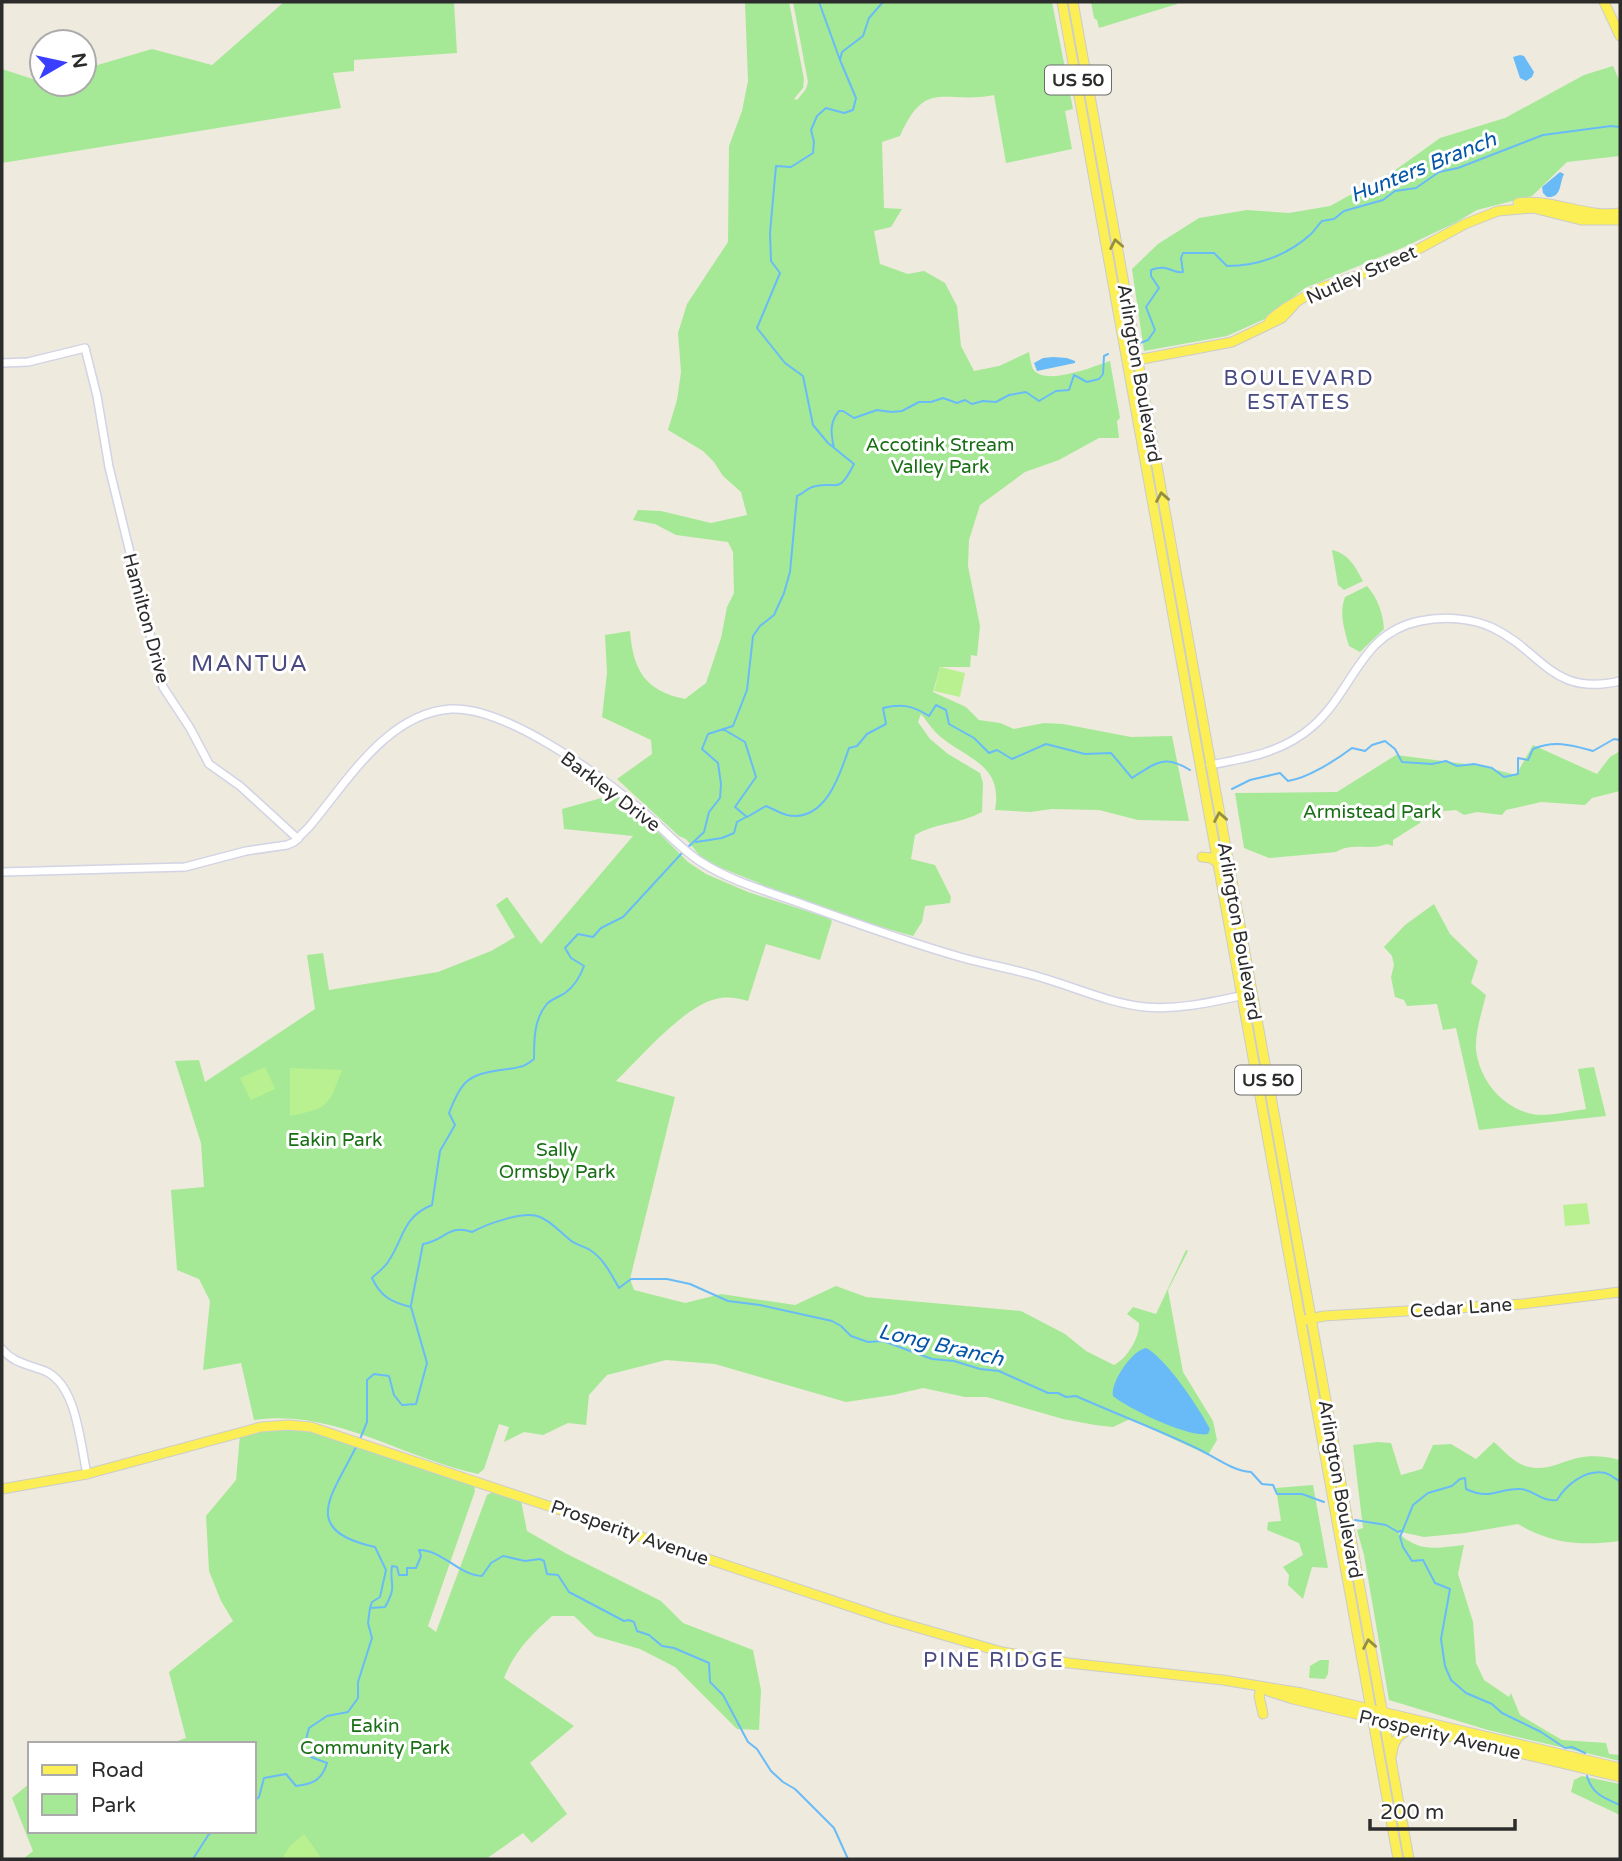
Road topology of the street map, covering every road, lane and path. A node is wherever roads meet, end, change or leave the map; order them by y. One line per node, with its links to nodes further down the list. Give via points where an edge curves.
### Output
1 (1062, 2): 8 (main road, Arlington Boulevard / US 50)
2 (1073, 2): 8 (main road, Arlington Boulevard / US 50, one-way to 2)
3 (1604, 2): 4 (main road)
4 (1620, 36)
5 (1620, 213): 7 (main road, Nutley Street, via 1594,214 1529,201 1489,209)
6 (1620, 220): 7 (main road, Nutley Street, via 1581,220 1526,207 1498,211)
7 (1465, 224): 8 (main road, Nutley Street, via 1387,266 1320,288 1294,304 1282,318 1244,337)
8 (1132, 361): 11 (main road, Arlington Boulevard / US 50, one-way to 8); 14 (main road, Arlington Boulevard / US 50)
9 (2, 363): 12 (street, Hamilton Drive, via 28,362 85,348 163,687 209,764)
10 (1620, 681): 11 (street, via 1586,683 1563,677 1501,632 1475,622 1447,618 1418,621 1373,645 1325,714 1296,739 1272,751)
11 (1210, 765): 16 (main road, Arlington Boulevard / US 50, one-way to 11)
12 (298, 839): 15 (street, via 176,868); 16 (street, Barkley Drive, via 391,733 420,716 458,709 479,712 571,759 641,809 694,857 735,880 956,956 1119,1002 1167,1007)
13 (1202, 857): 14 (main road)
14 (1218, 863): 16 (main road, Arlington Boulevard / US 50)
15 (2, 872)
16 (1247, 995): 18 (main road, Arlington Boulevard / US 50)
17 (1620, 1292): 18 (main road, Cedar Lane, via 1522,1304)
18 (1306, 1319): 22 (main road, Arlington Boulevard / US 50); 27 (main road, Arlington Boulevard / US 50, one-way to 18)
19 (2, 1349): 20 (street, via 63,1385)
20 (88, 1474): 21 (main road, Prosperity Avenue); 23 (main road, Prosperity Avenue, via 261,1427 300,1426 989,1648)
21 (2, 1489)
22 (1364, 1674): 25 (main road, via 1362,1694); 26 (main road, Arlington Boulevard / US 50)
23 (1261, 1687): 24 (main road, Prosperity Avenue); 24 (main road, via 1263,1714 1268,1702); 25 (main road, Prosperity Avenue)
24 (1279, 1695): 25 (main road, Prosperity Avenue)
25 (1346, 1707): 26 (main road, Prosperity Avenue); 29 (main road, via 1364,1723)
26 (1371, 1713): 27 (main road, Prosperity Avenue); 29 (main road, Arlington Boulevard / US 50)
27 (1382, 1716): 28 (main road, Prosperity Avenue); 30 (main road, Prosperity Avenue); 31 (main road, Arlington Boulevard / US 50)
28 (1416, 1728): 31 (main road, via 1394,1741); 32 (main road, Prosperity Avenue)
29 (1377, 1749): 33 (main road, Arlington Boulevard / US 50)
30 (1620, 1768)
31 (1393, 1773): 34 (main road, Arlington Boulevard / US 50)
32 (1620, 1777)
33 (1398, 1859)
34 (1409, 1859)

